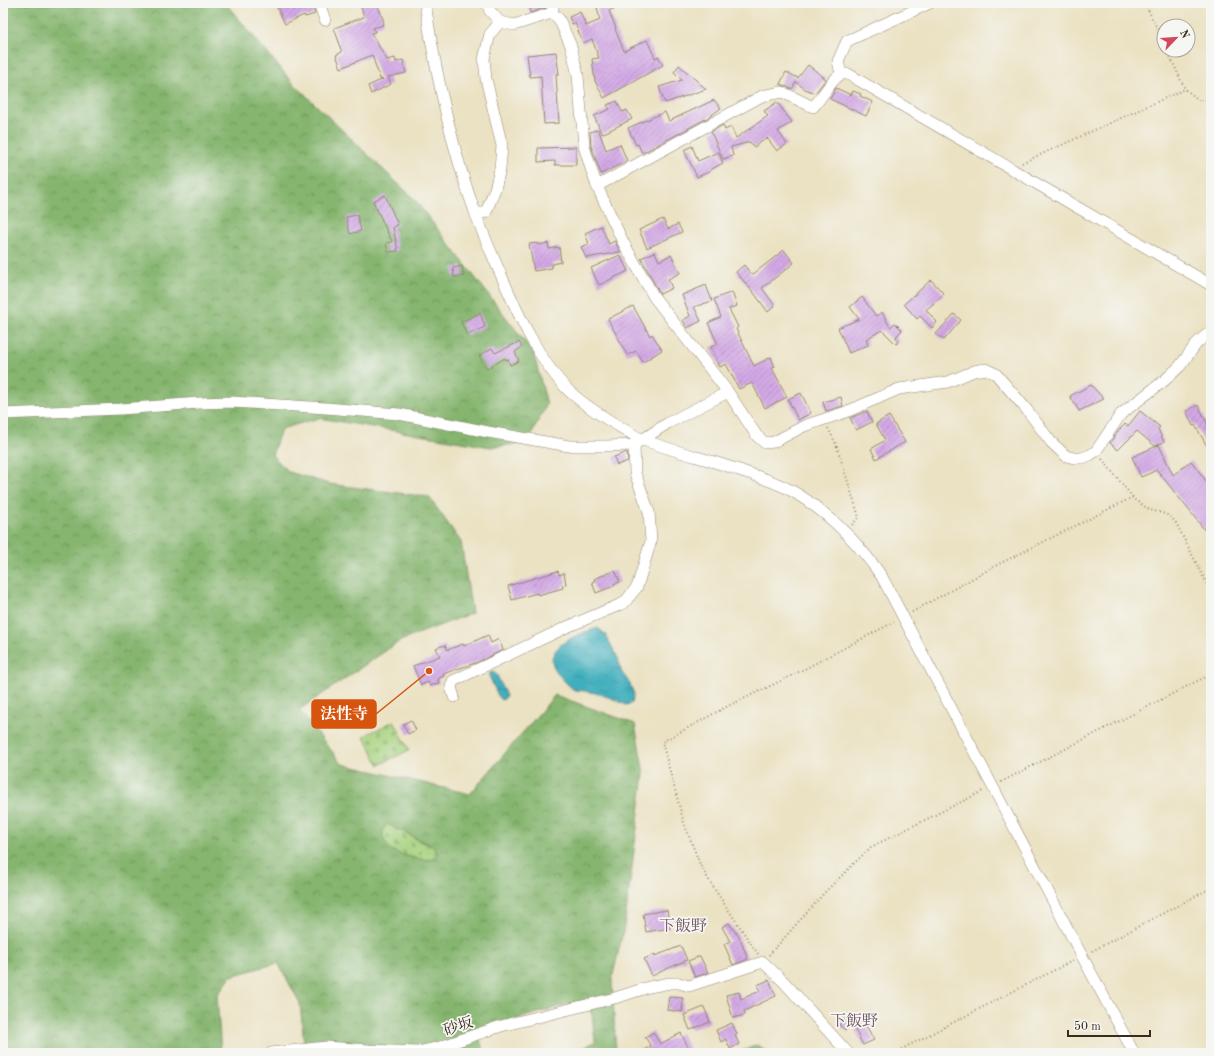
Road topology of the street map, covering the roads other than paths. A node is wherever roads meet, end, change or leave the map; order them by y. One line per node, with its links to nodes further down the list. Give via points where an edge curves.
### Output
1 (319, 3): 6 (street)
2 (425, 3): 10 (street, via 438,80 460,166)
3 (487, 3): 7 (street, via 490,11)
4 (930, 3): 8 (street, via 848,41 838,61)
5 (553, 8): 7 (street, via 514,25); 9 (street, via 571,46 578,76 584,146)
6 (325, 20)
7 (500, 22): 10 (street, via 490,34 484,59 486,79 502,146 500,169 486,212)
8 (841, 74): 9 (street, via 834,79 813,107 782,92 762,96); 11 (street, via 848,74)
9 (597, 186): 13 (street, via 623,242 654,297)
10 (476, 214): 15 (street, via 510,296 547,364 568,389 586,405)
11 (1211, 285)
12 (1211, 331): 13 (street, via 1165,380 1121,414 1096,451 1082,458 1066,456 996,374 985,369 948,382 899,389 804,426 774,442 765,443 757,436)
13 (728, 392): 15 (street, via 668,423)
14 (3, 414): 15 (street, via 232,402 399,414 569,446)
15 (638, 442): 16 (street, via 634,473 650,512 651,541 637,587 624,604 567,627 453,681 451,687); 19 (street, via 740,470 793,492 846,532 867,555 904,617)
16 (454, 697)
17 (271, 1053): 18 (street, 砂坂, via 326,1047 417,1052 440,1047 501,1026 649,987 670,983 689,986 763,962)
18 (848, 1053)
19 (1134, 1053)

